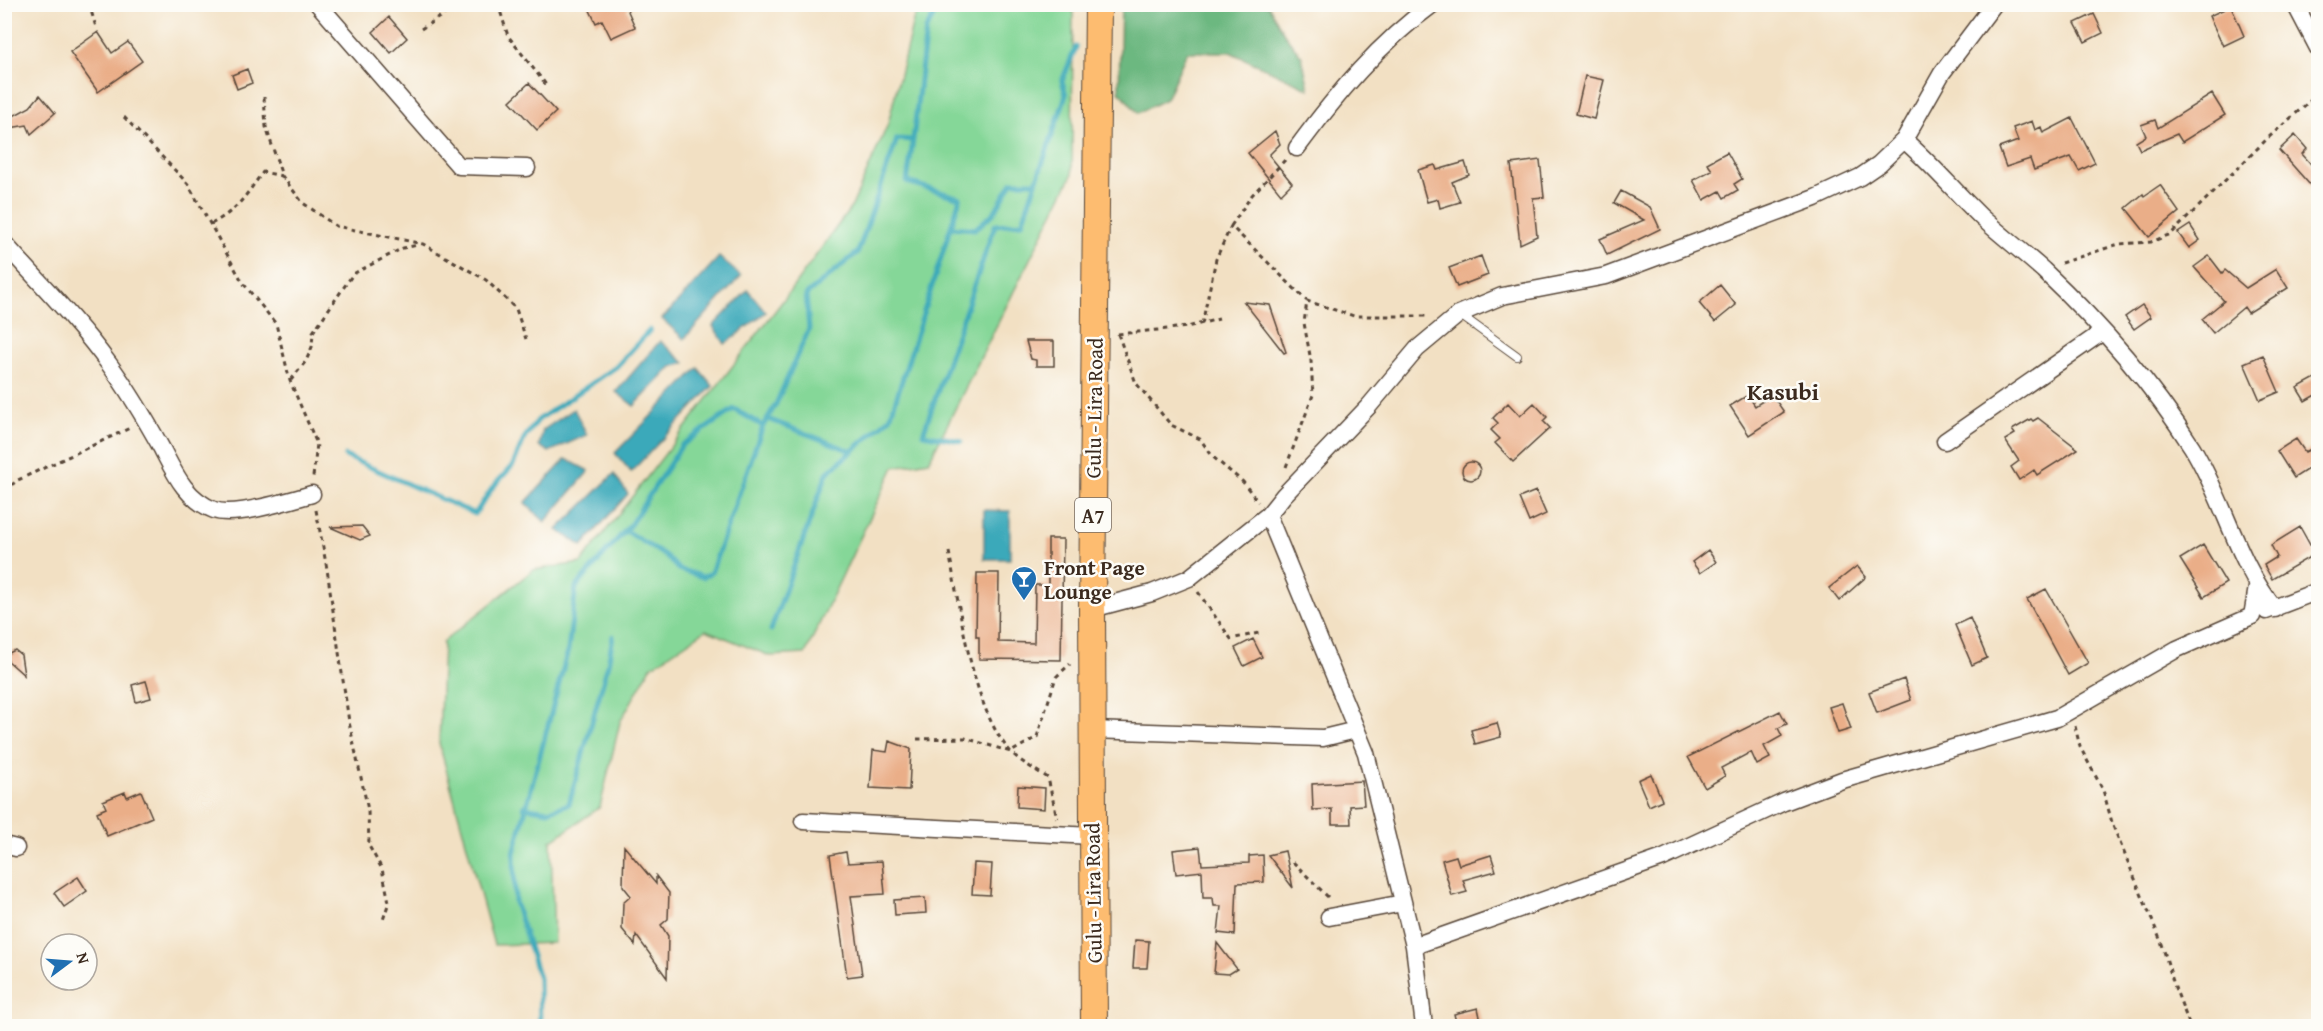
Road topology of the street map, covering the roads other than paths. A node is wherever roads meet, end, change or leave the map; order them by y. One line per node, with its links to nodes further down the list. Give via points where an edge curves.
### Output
1 (318, 4): 9 (street, via 459,166)
2 (1098, 4): 19 (main road, Gulu - Lira Road / A7)
3 (1433, 4): 8 (street, via 1371,57)
4 (1994, 4): 7 (street, via 1942,73)
5 (2295, 4): 6 (street)
6 (2319, 48)
7 (1904, 140): 11 (street, via 1880,164 1815,198 1589,282 1521,291); 12 (street, via 1983,219 2043,270)
8 (1297, 148)
9 (527, 168)
10 (4, 243): 15 (street, via 108,362 188,493 223,512 258,508)
11 (1459, 314): 13 (lane); 16 (street, via 1417,349)
12 (2101, 333): 14 (street); 17 (street, via 2136,370 2194,449)
13 (1517, 356)
14 (1945, 441)
15 (312, 494)
16 (1269, 515): 19 (street, via 1189,578 1152,593); 23 (street)
17 (2257, 587): 20 (street); 21 (street)
18 (2319, 591): 20 (street)
19 (1092, 609): 22 (main road, Gulu - Lira Road / A7)
20 (2275, 609): 21 (street)
21 (2252, 616): 28 (street, via 2177,649 2041,724 1842,780 1784,802 1663,858)
22 (1092, 730): 23 (street, via 1323,738); 25 (main road, Gulu - Lira Road / A7)
23 (1356, 730): 26 (street, via 1374,782)
24 (803, 821): 25 (street)
25 (1092, 836): 29 (main road, Gulu - Lira Road / A7)
26 (1403, 903): 27 (street); 28 (street)
27 (1329, 917)
28 (1414, 946): 30 (street)
29 (1094, 1026)
30 (1424, 1026)

